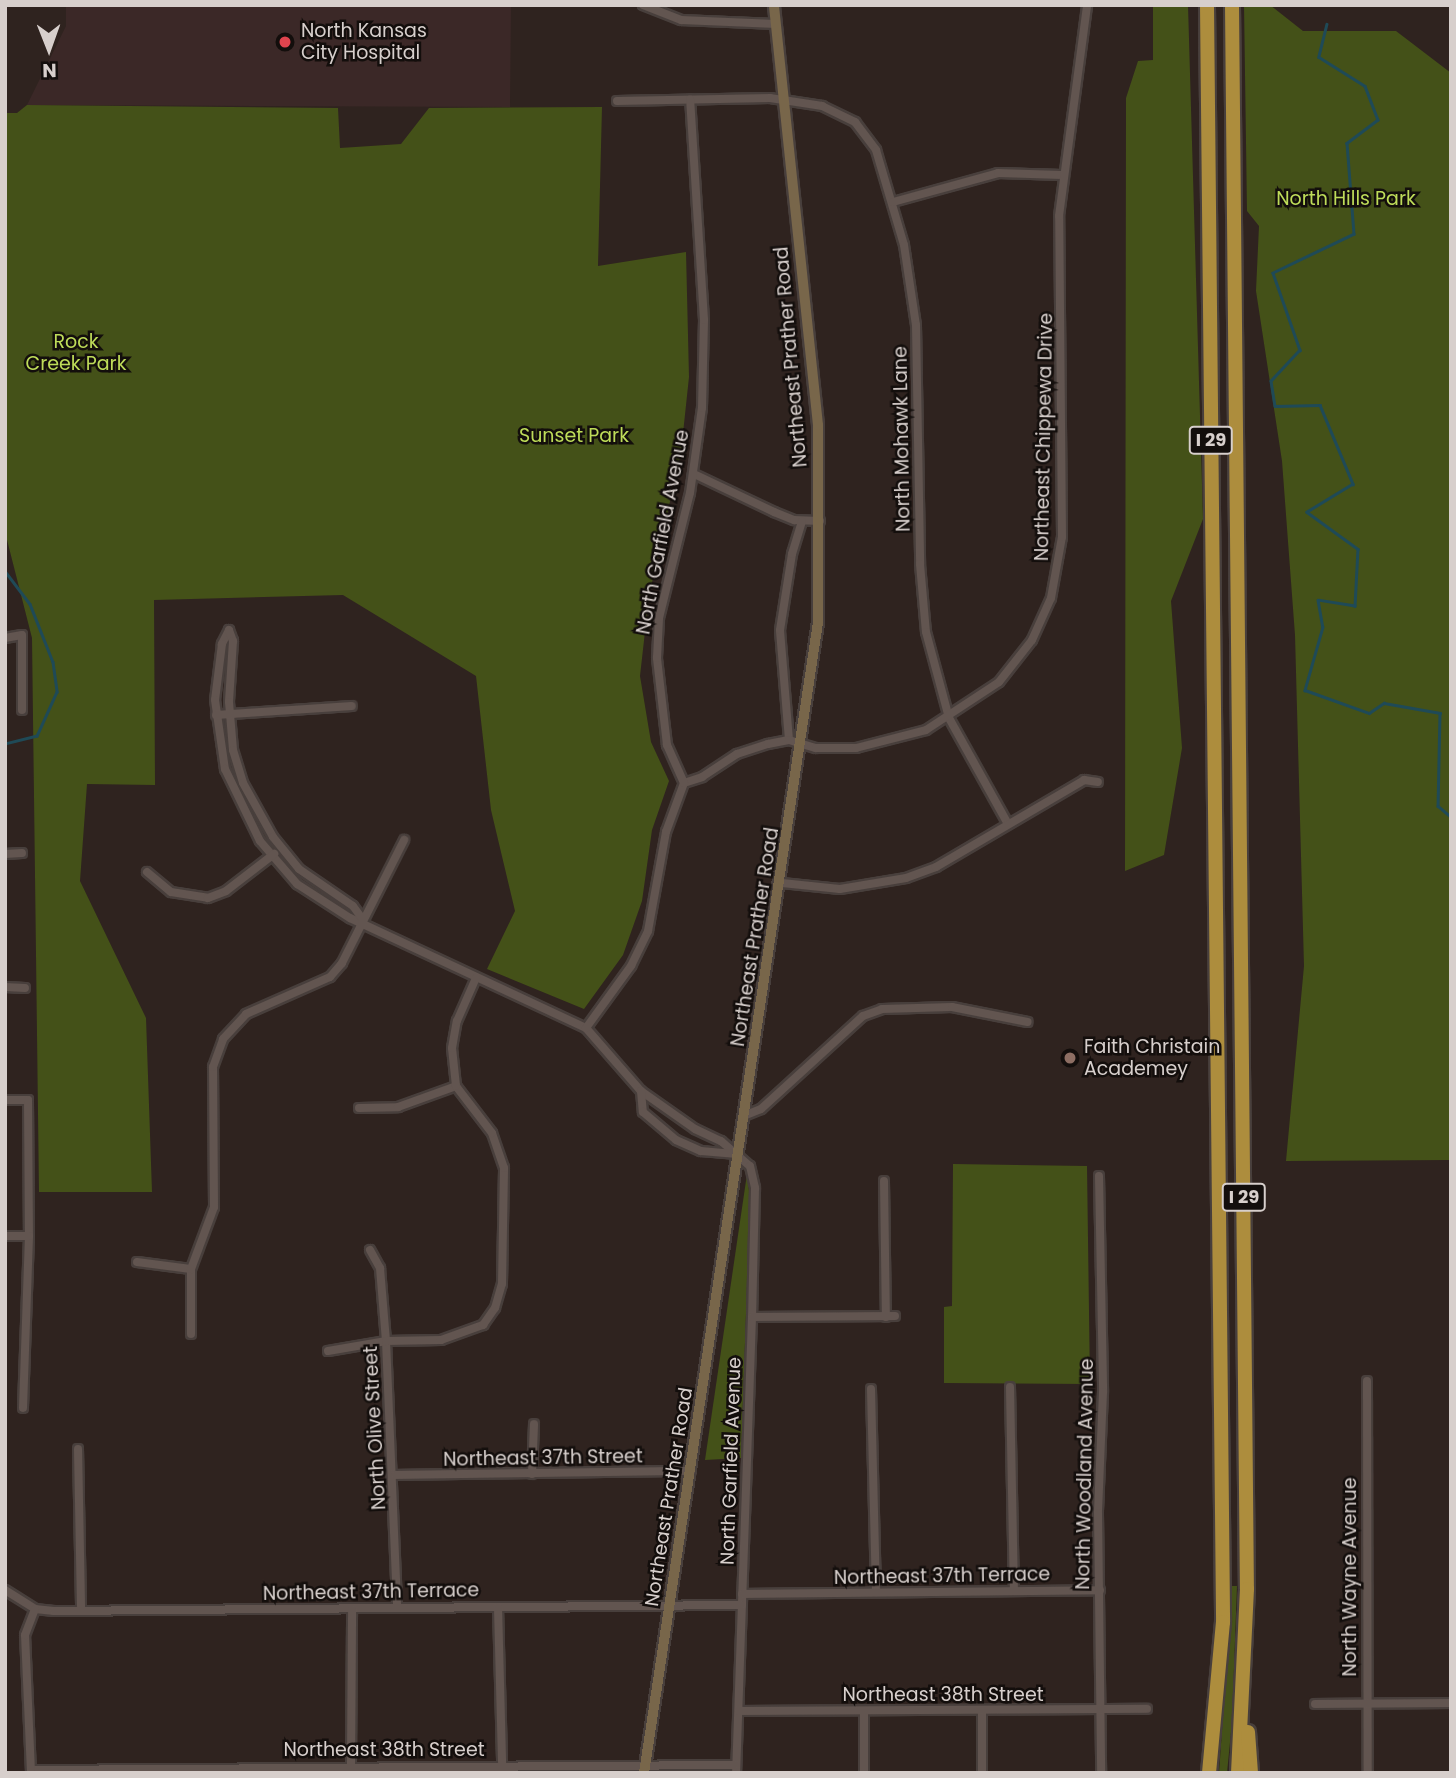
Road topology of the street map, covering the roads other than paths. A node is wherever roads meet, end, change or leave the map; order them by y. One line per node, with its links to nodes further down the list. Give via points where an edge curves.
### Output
1 (643, 5): 6 (street, via 681,20)
2 (774, 5): 6 (main road, Northeast Prather Road)
3 (1087, 5): 10 (street, Northeast Chippewa Drive)
4 (1207, 5): 86 (highway, I 29, via 1223,1622)
5 (1233, 5): 77 (highway, I 29)
6 (776, 24): 9 (main road, Northeast Prather Road)
7 (690, 99): 8 (street, North Mohawk Lane); 9 (street, North Mohawk Lane); 12 (street, North Garfield Avenue, via 704,355)
8 (617, 101)
9 (784, 101): 11 (street, North Mohawk Lane, via 822,106 855,122 876,150); 14 (main road, Northeast Prather Road, via 818,425)
10 (1062, 175): 11 (street, via 998,173); 20 (street, Northeast Chippewa Drive, via 1058,256 1062,537 1055,583 1042,619 1019,659 999,682)
11 (893, 202): 20 (street, North Mohawk Lane, via 908,260 916,325 924,614)
12 (694, 474): 13 (street); 24 (street, North Garfield Avenue, via 657,636 667,745)
13 (802, 521): 14 (street); 21 (street, via 780,630)
14 (820, 521): 22 (main road, Northeast Prather Road, via 818,623)
15 (5, 638): 17 (street, via 22,635)
16 (352, 706): 18 (street)
17 (22, 710)
18 (230, 713): 19 (street); 19 (street, via 233,640 229,630 222,644); 27 (street, via 233,750 243,783)
19 (216, 715): 30 (street, via 217,738 237,801)
20 (949, 718): 22 (street, Northeast Chippewa Drive, via 880,745 840,750); 25 (street, North Mohawk Lane)
21 (789, 740): 22 (street, Northeast Chippewa Drive); 24 (street, via 744,751)
22 (802, 745): 32 (main road, Northeast Prather Road)
23 (1098, 782): 25 (street, via 1084,780)
24 (684, 783): 38 (street, via 666,832 648,931 631,966)
25 (1008, 824): 32 (street, via 936,867 906,878 840,888)
26 (404, 840): 33 (street)
27 (282, 848): 30 (street); 33 (street, via 299,869 353,906)
28 (5, 853): 29 (street)
29 (22, 853)
30 (272, 856): 31 (street, via 226,891 208,898 171,892); 33 (street, via 297,884 330,907)
31 (147, 873)
32 (782, 883): 43 (main road, Northeast Prather Road)
33 (363, 920): 34 (street); 51 (street, via 330,977 246,1014 223,1039 213,1067 214,1207)
34 (476, 978): 38 (street); 39 (street, via 457,1021 452,1048)
35 (5, 987): 36 (street)
36 (25, 988)
37 (1028, 1022): 43 (street, via 952,1007 883,1009 863,1016 761,1109)
38 (586, 1028): 40 (street)
39 (456, 1086): 42 (street, via 398,1107); 54 (street, via 492,1133 504,1168 499,1296 482,1325 464,1333 441,1340)
40 (641, 1091): 44 (street); 44 (street, via 643,1112 676,1140 701,1151)
41 (5, 1100): 48 (street, via 28,1100)
42 (359, 1108)
43 (746, 1115): 44 (main road, Northeast Prather Road)
44 (740, 1154): 52 (street, North Garfield Avenue, via 750,1166 755,1188); 62 (main road, Northeast Prather Road)
45 (1098, 1176): 66 (street, North Woodland Avenue, via 1103,1392)
46 (884, 1181): 52 (street, via 890,1317)
47 (5, 1236): 48 (street)
48 (29, 1236): 59 (street)
49 (370, 1250): 54 (street, North Olive Street, via 380,1268)
50 (137, 1262): 51 (street)
51 (191, 1269): 53 (street)
52 (752, 1317): 69 (street, North Garfield Avenue)
53 (191, 1334)
54 (386, 1341): 55 (street); 64 (street, North Olive Street, via 388,1446)
55 (328, 1351)
56 (1367, 1381): 80 (street, North Wayne Avenue)
57 (1010, 1387): 67 (street)
58 (871, 1389): 68 (street)
59 (23, 1408)
60 (534, 1424): 63 (street)
61 (78, 1449): 76 (street)
62 (691, 1471): 63 (street, Northeast 37th Street); 70 (main road, Northeast Prather Road)
63 (532, 1474): 64 (street, Northeast 37th Street)
64 (395, 1475): 74 (street, North Olive Street)
65 (5, 1590): 75 (street, Northeast 37th Terrace)
66 (1100, 1590): 67 (street, Northeast 37th Terrace); 83 (street, North Woodland Avenue)
67 (1014, 1591): 68 (street, Northeast 37th Terrace)
68 (876, 1592): 69 (street, Northeast 37th Terrace)
69 (742, 1594): 71 (street, North Garfield Avenue)
70 (670, 1605): 71 (street, Northeast 37th Terrace); 72 (street, Northeast 37th Terrace); 89 (main road, Northeast Prather Road)
71 (742, 1605): 84 (street, North Garfield Avenue)
72 (498, 1607): 74 (street, Northeast 37th Terrace); 87 (street)
73 (352, 1608): 74 (street, Northeast 37th Terrace); 76 (street, Northeast 37th Terrace); 88 (street)
74 (397, 1608)
75 (35, 1609): 76 (street, Northeast 37th Terrace); 91 (street, via 26,1635)
76 (82, 1611)
77 (1245, 1692): 97 (highway, I 29); 98 (highway)
78 (1451, 1703): 80 (street)
79 (1315, 1704): 80 (street)
80 (1367, 1704): 99 (street, North Wayne Avenue)
81 (1147, 1709): 83 (street, Northeast 38th Street)
82 (982, 1710): 83 (street, Northeast 38th Street); 85 (street, Northeast 38th Street); 93 (street)
83 (1100, 1710): 94 (street, North Woodland Avenue)
84 (739, 1711): 85 (street, Northeast 38th Street); 90 (street, North Garfield Avenue)
85 (864, 1711): 92 (street)
86 (1212, 1753): 95 (highway); 96 (highway, I 29)
87 (502, 1765): 88 (street, Northeast 38th Street); 89 (street, Northeast 38th Street)
88 (351, 1766): 91 (street, Northeast 38th Street)
89 (645, 1768): 90 (street, Northeast 38th Street)
90 (736, 1769)
91 (32, 1771)
92 (864, 1773)
93 (982, 1773)
94 (1101, 1773)
95 (1203, 1773)
96 (1209, 1773)
97 (1238, 1773)
98 (1251, 1773)
99 (1368, 1773)

